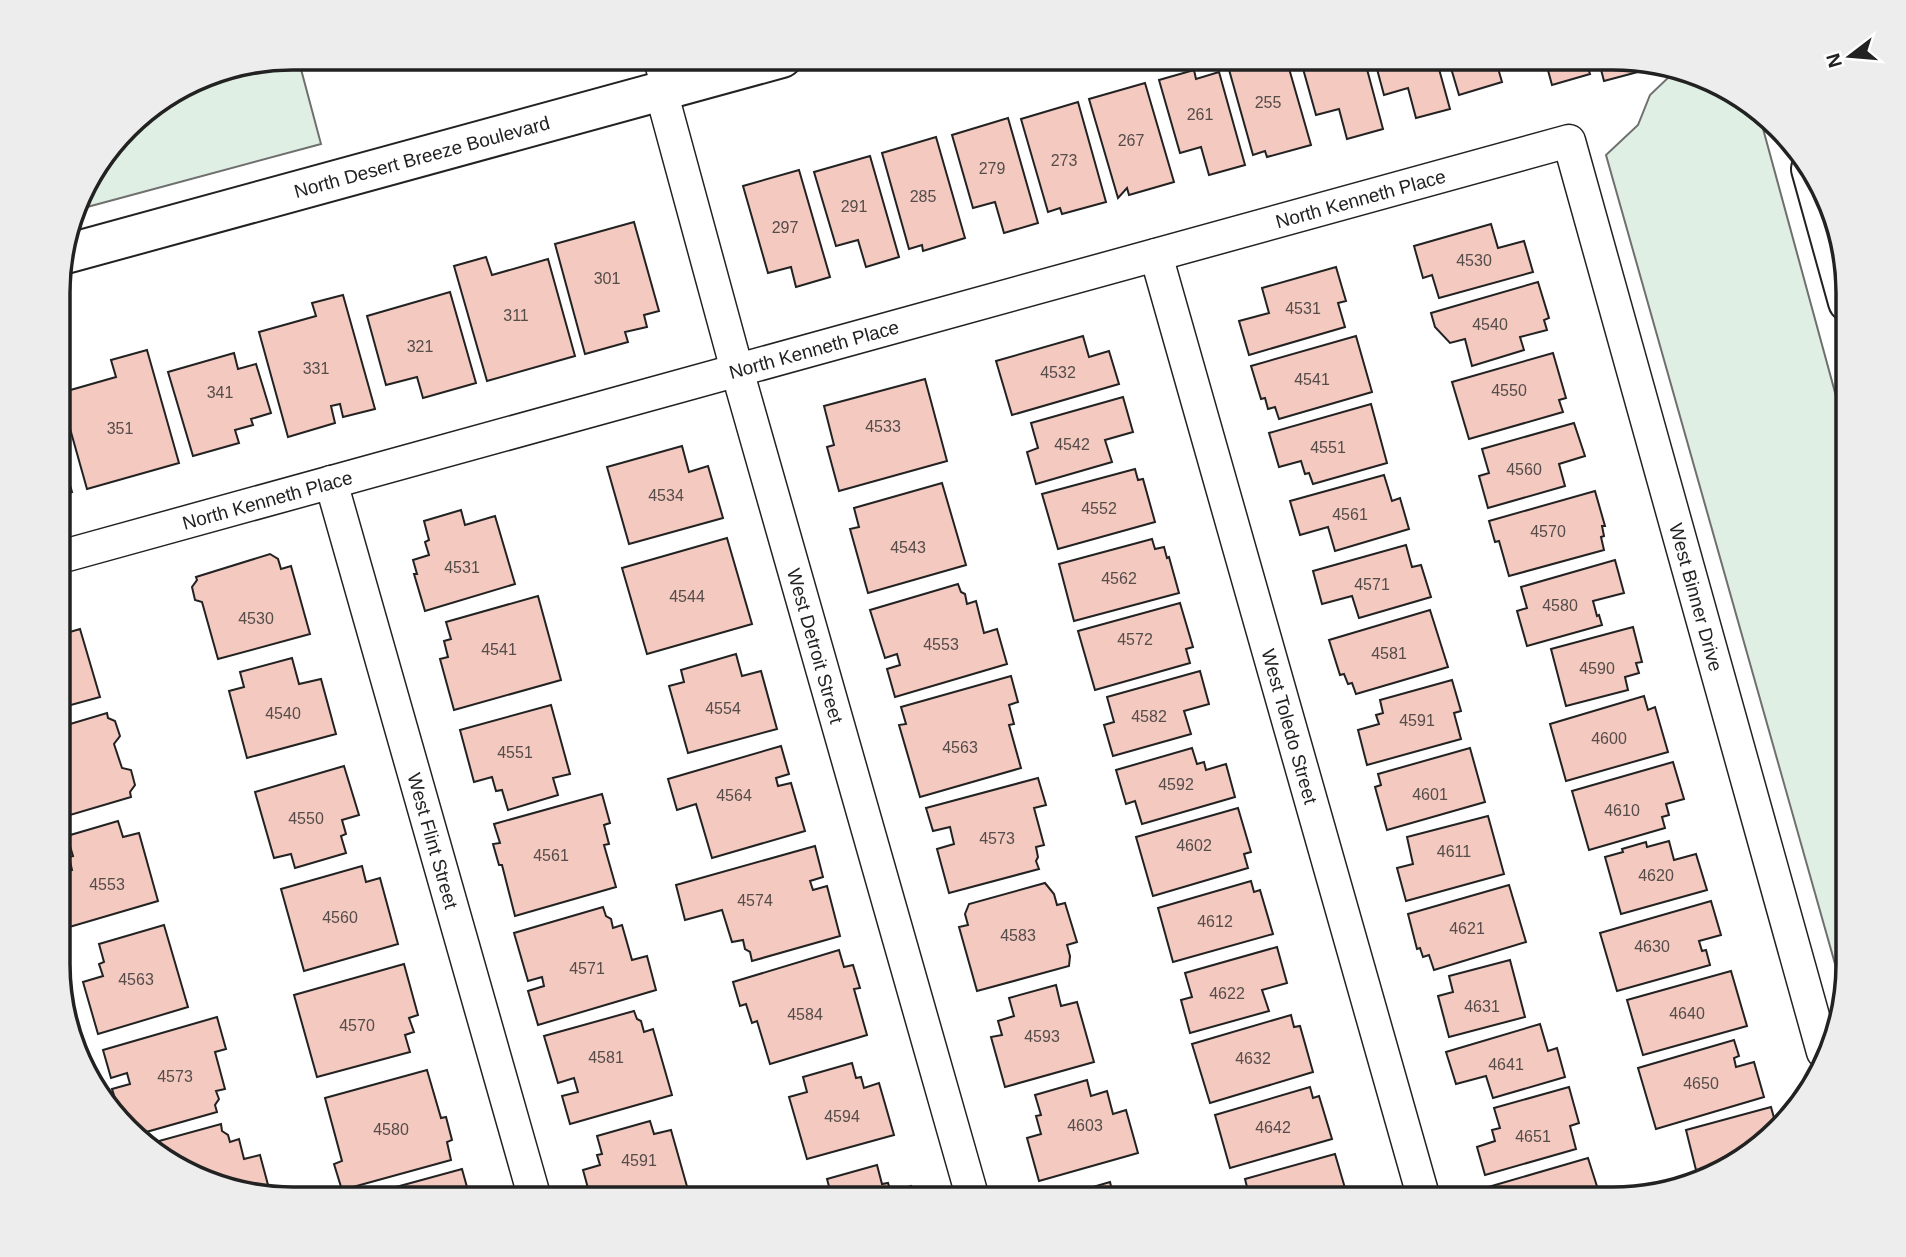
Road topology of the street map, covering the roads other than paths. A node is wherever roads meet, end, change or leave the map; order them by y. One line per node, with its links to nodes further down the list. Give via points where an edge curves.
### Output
1 (688, 70): 2 (street, North Desert Breeze Boulevard)
2 (656, 74): 4 (street, North Desert Breeze Boulevard); 6 (street, West Detroit Street)
3 (1569, 141): 5 (street, North Kenneth Place); 9 (street, West Binner Drive)
4 (75, 251)
5 (1156, 255): 6 (street, North Kenneth Place); 12 (street, West Toledo Street)
6 (737, 370): 7 (street, North Kenneth Place); 11 (street, West Detroit Street)
7 (331, 482): 8 (street, North Kenneth Place); 10 (street, West Flint Street)
8 (70, 554)
9 (1821, 1043)
10 (532, 1187)
11 (970, 1187)
12 (1421, 1187)

